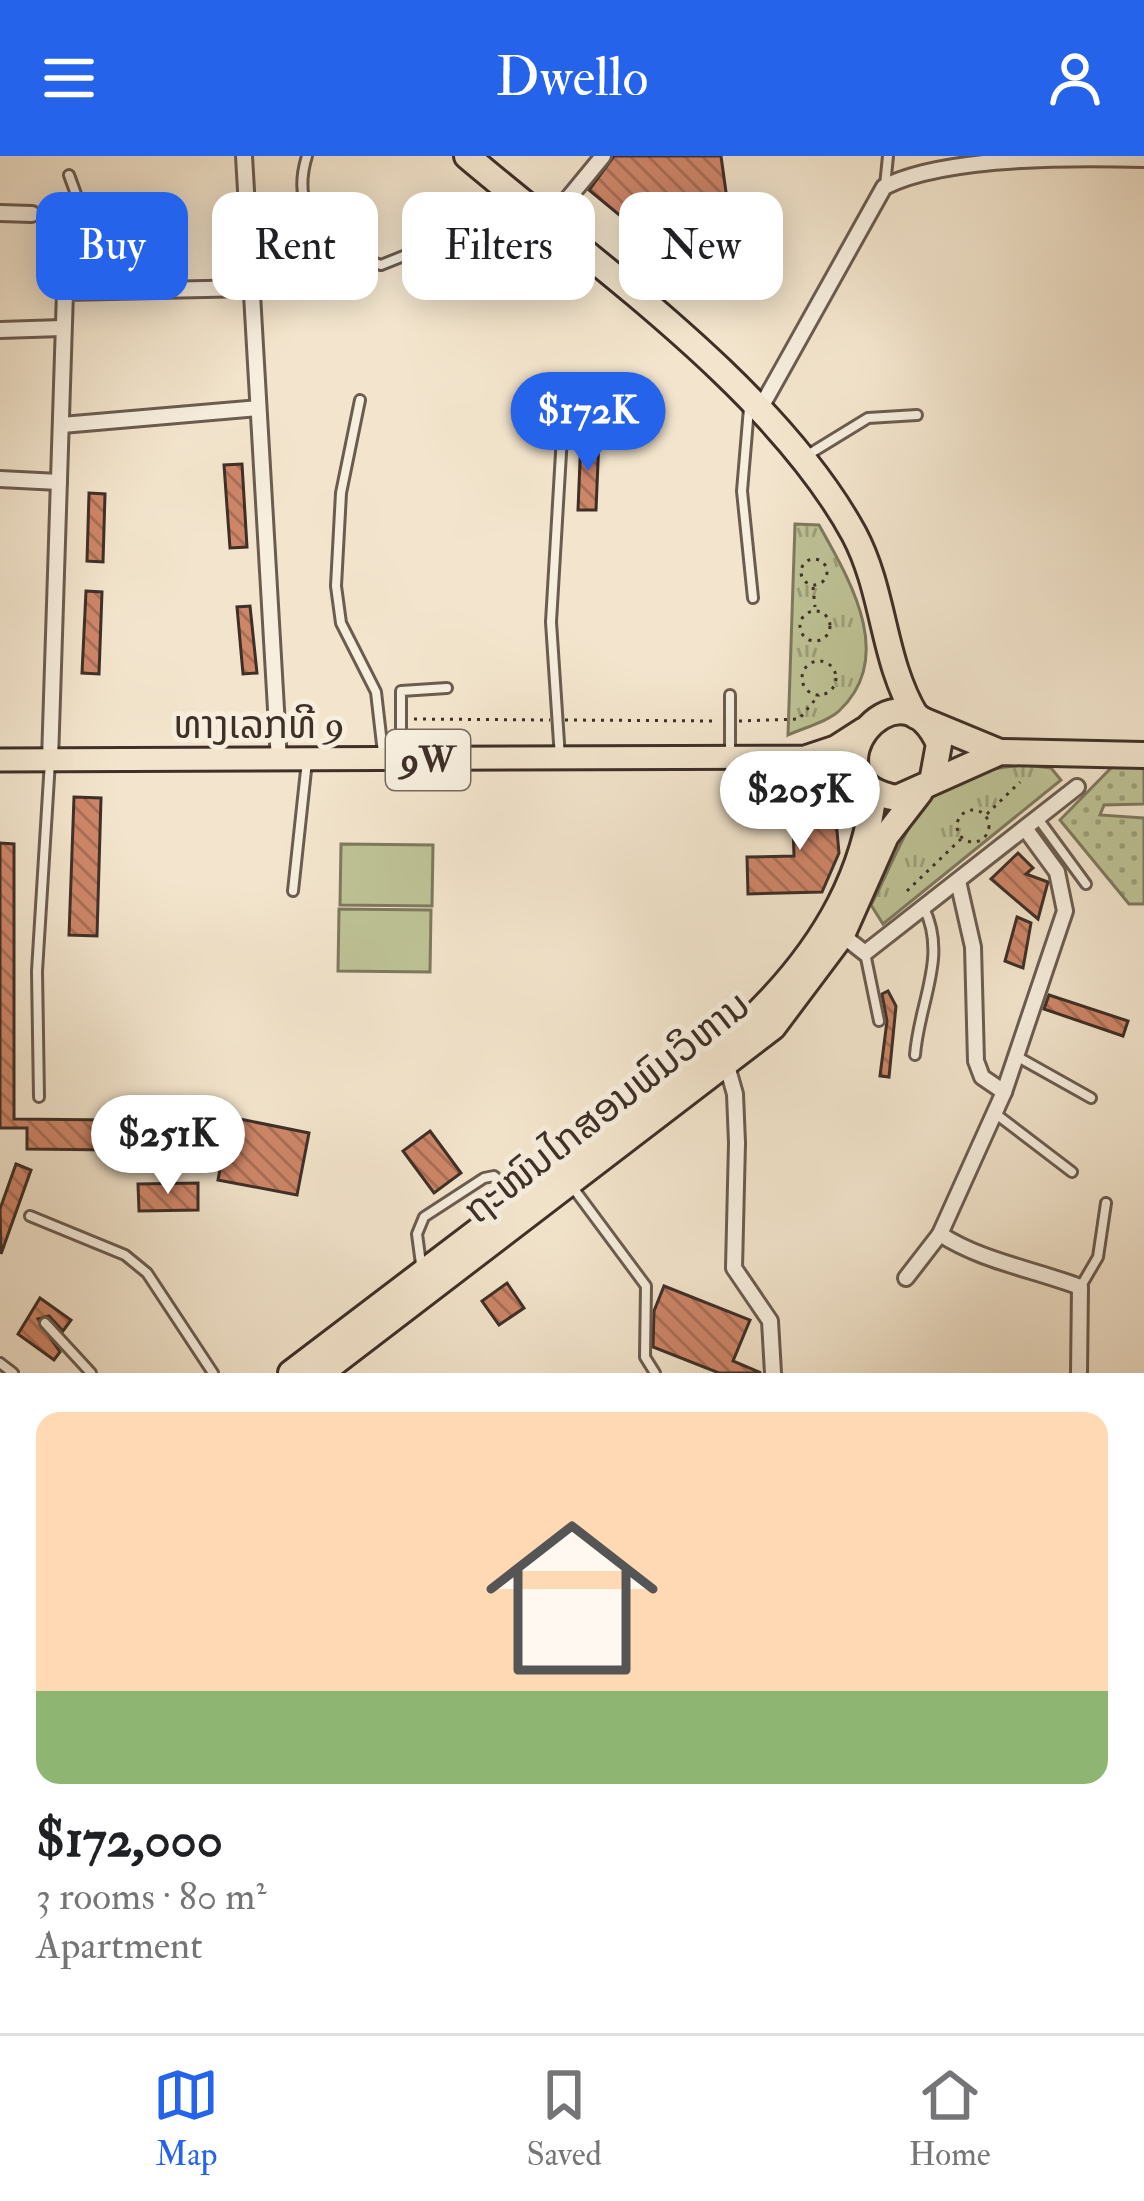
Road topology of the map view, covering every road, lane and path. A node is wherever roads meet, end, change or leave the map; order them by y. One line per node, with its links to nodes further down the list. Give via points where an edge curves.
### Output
1 (244, 156): 12 (street)
2 (307, 156): 17 (lane, via 301,176 308,213 338,251 381,266)
3 (467, 156): 13 (highway)
4 (603, 156): 14 (street)
5 (888, 156): 10 (lane)
6 (1144, 159): 7 (street)
7 (985, 160): 8 (street)
8 (951, 161): 10 (street)
9 (69, 175): 11 (lane)
10 (884, 187): 24 (street)
11 (75, 192)
12 (246, 192)
13 (509, 192)
14 (573, 192)
15 (0, 213): 16 (street)
16 (32, 214)
17 (402, 257)
18 (595, 266): 24 (highway)
19 (64, 300): 21 (street)
20 (252, 300): 25 (street)
21 (62, 328): 22 (street); 27 (street)
22 (0, 330)
23 (360, 400): 51 (lane, via 341,493 336,586 341,623 376,692)
24 (756, 405): 29 (highway); 33 (lane, via 743,433 742,491)
25 (258, 408): 27 (street); 52 (street)
26 (917, 415): 29 (lane, via 868,418)
27 (62, 425): 31 (street)
28 (562, 436): 41 (lane, via 551,622)
29 (805, 457): 35 (highway, via 855,536 881,603)
30 (0, 479): 31 (street)
31 (59, 482): 50 (street)
32 (813, 585): 32 (path, via 801,572 814,559 827,571); 34 (path)
33 (753, 598)
34 (815, 611): 34 (path, via 831,627 818,641 800,627)
35 (895, 674): 40 (highway); 43 (highway)
36 (447, 688): 51 (lane, via 401,692)
37 (730, 694): 42 (lane)
38 (819, 695): 38 (path, via 801,678 818,661 836,680); 42 (path, via 799,718)
39 (413, 719): 41 (path)
40 (921, 719): 43 (highway, via 902,712); 44 (highway); 56 (highway, via 940,744)
41 (557, 720): 42 (path); 48 (lane)
42 (730, 721): 46 (lane)
43 (869, 724): 47 (main road, ທາງເລກທີ 9); 55 (highway, via 855,755)
44 (1000, 752): 45 (highway); 56 (highway)
45 (1144, 755)
46 (730, 757): 47 (main road, ທາງເລກທີ 9 / 9W); 48 (main road, ທາງເລກທີ 9 / 9W)
47 (805, 757): 55 (main road, ທາງເລກທີ 9)
48 (561, 759): 51 (main road, ທາງເລກທີ 9 / 9W)
49 (0, 760): 50 (main road, ທາງເລກທີ 9 / 9W)
50 (50, 760): 52 (main road, ທາງເລກທີ 9 / 9W); 73 (lane)
51 (392, 760): 53 (main road, ທາງເລກທີ 9 / 9W)
52 (279, 761): 53 (main road, ທາງເລກທີ 9 / 9W)
53 (307, 761): 63 (lane)
54 (1020, 782): 58 (path)
55 (869, 786): 56 (highway, via 897,798); 70 (highway, ຖະໜົນໄກສອນພົມວິຫານ, via 870,829 826,927)
56 (926, 787): 66 (highway, ຖະໜົນໄກສອນພົມວິຫານ, via 886,836)
57 (1077, 787): 59 (street)
58 (986, 815): 60 (path, via 986,835); 60 (path, via 960,815)
59 (1033, 825): 61 (street); 62 (lane); 71 (street, via 1057,872 1065,911)
60 (962, 838): 64 (path)
61 (958, 881): 65 (street); 72 (street, via 973,947 976,1061 982,1077)
62 (1086, 884)
63 (293, 891)
64 (907, 891)
65 (924, 908): 67 (street); 69 (lane, via 938,947)
66 (842, 935): 67 (street); 70 (highway, ຖະໜົນໄກສອນພົມວິຫານ, via 799,997)
67 (865, 953): 68 (lane)
68 (879, 1021)
69 (916, 1055)
70 (724, 1058): 77 (highway, ຖະໜົນໄກສອນພົມວິຫານ); 79 (highway, ຖະໜົນໄກສອນພົມວິຫານ); 93 (street, via 737,1143 734,1268 770,1321)
71 (1018, 1058): 72 (street); 74 (lane)
72 (1004, 1091): 75 (street)
73 (38, 1097)
74 (1090, 1098)
75 (995, 1113): 76 (lane); 81 (street)
76 (1072, 1172)
77 (570, 1184): 79 (highway, ຖະໜົນໄກສອນພົມວິຫານ); 92 (lane, via 646,1286 645,1358)
78 (1106, 1203): 84 (lane, via 1098,1257)
79 (528, 1204): 82 (highway, ຖະໜົນໄກສອນພົມວິຫານ); 82 (lane, via 494,1176 424,1217 417,1234); 91 (highway, ຖະໜົນໄກສອນພົມວິຫານ)
80 (30, 1216): 89 (lane, via 125,1255 147,1274)
81 (940, 1234): 83 (street); 84 (street, via 971,1255 1008,1259)
82 (422, 1274): 90 (highway, ຖະໜົນໄກສອນພົມວິຫານ)
83 (906, 1278)
84 (1080, 1287): 94 (street)
85 (45, 1323): 88 (lane)
86 (0, 1364): 87 (lane)
87 (13, 1373)
88 (91, 1373)
89 (214, 1373)
90 (291, 1373)
91 (321, 1373)
92 (655, 1373)
93 (773, 1373)
94 (1079, 1373)

